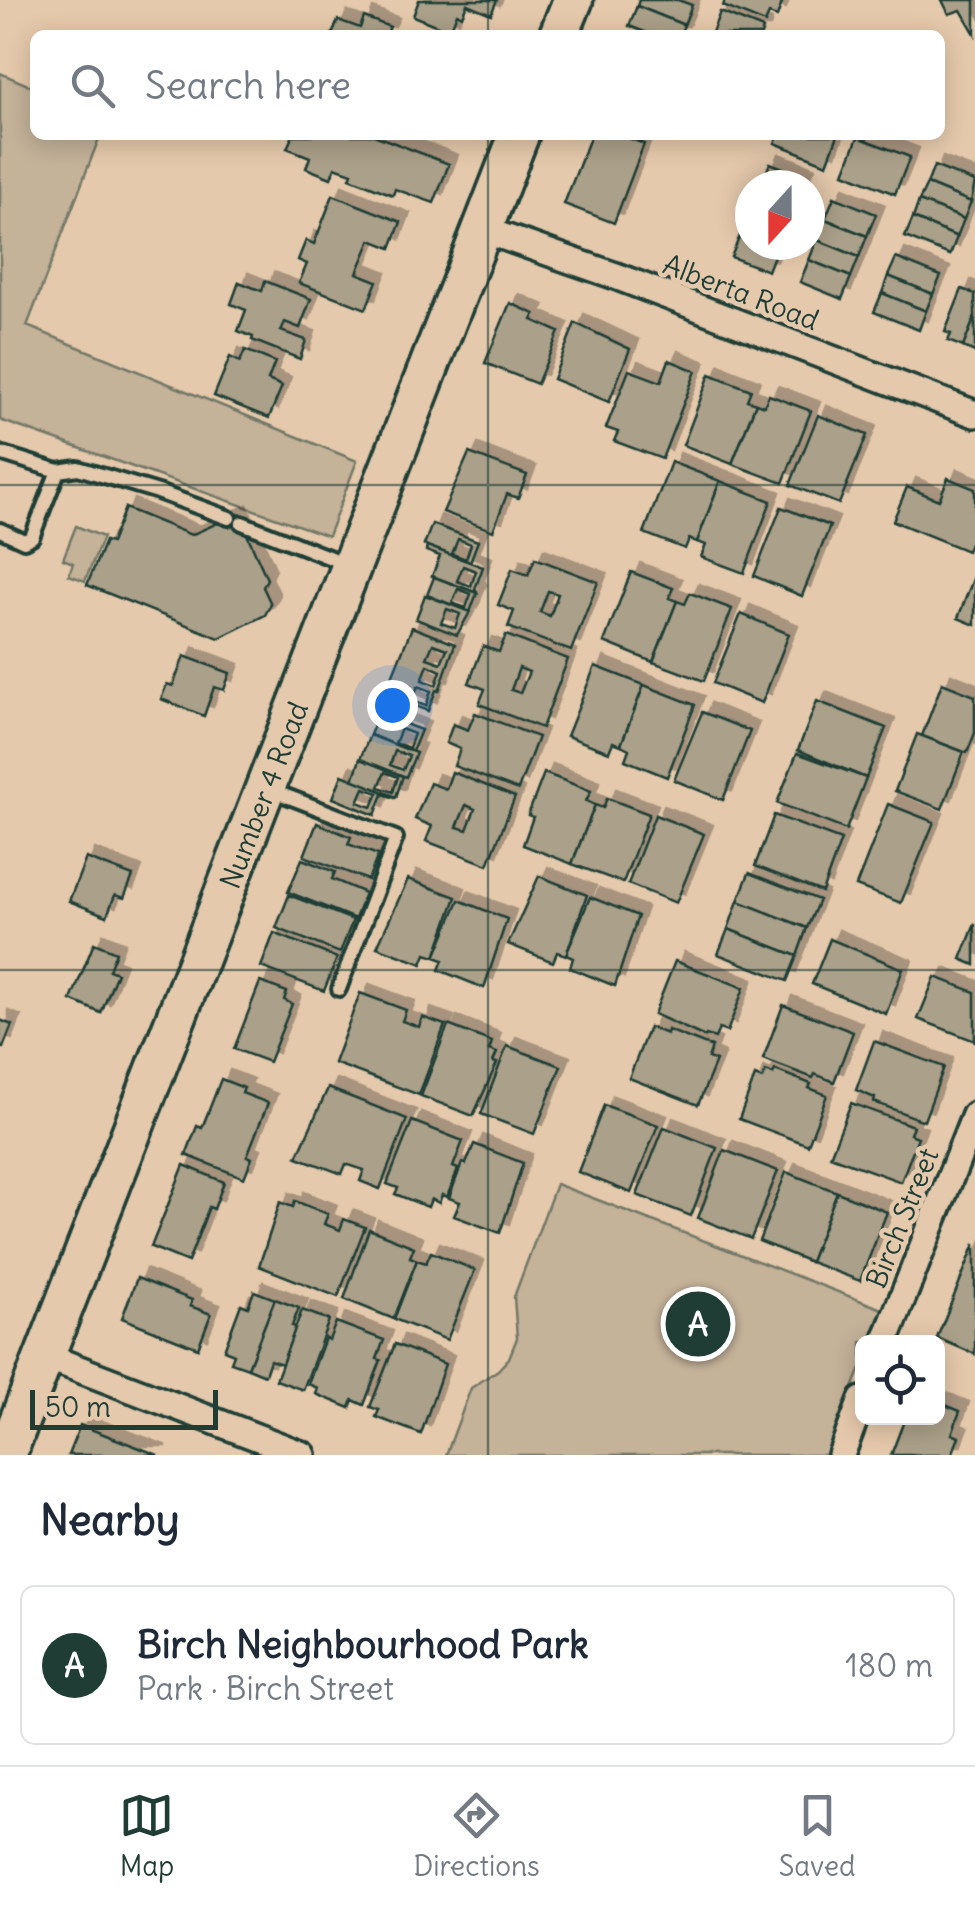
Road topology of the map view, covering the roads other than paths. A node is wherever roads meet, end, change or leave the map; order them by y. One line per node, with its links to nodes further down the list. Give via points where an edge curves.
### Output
1 (573, 0): 2 (main road)
2 (561, 30)
3 (518, 140): 4 (main road, Number 4 Road)
4 (484, 230): 5 (street, Alberta Road); 9 (main road, Number 4 Road)
5 (975, 414)
6 (0, 453): 7 (lane)
7 (58, 472): 8 (lane, via 32,537); 9 (lane, via 78,468 158,492)
8 (0, 530)
9 (353, 567): 10 (main road, Number 4 Road)
10 (266, 788): 11 (lane, via 396,838); 14 (main road, Number 4 Road)
11 (339, 989)
12 (975, 1115): 13 (street, Birch Street)
13 (888, 1335)
14 (45, 1356): 16 (main road, Number 4 Road); 17 (street)
15 (855, 1418): 18 (street)
16 (6, 1455)
17 (303, 1455)
18 (841, 1455)

